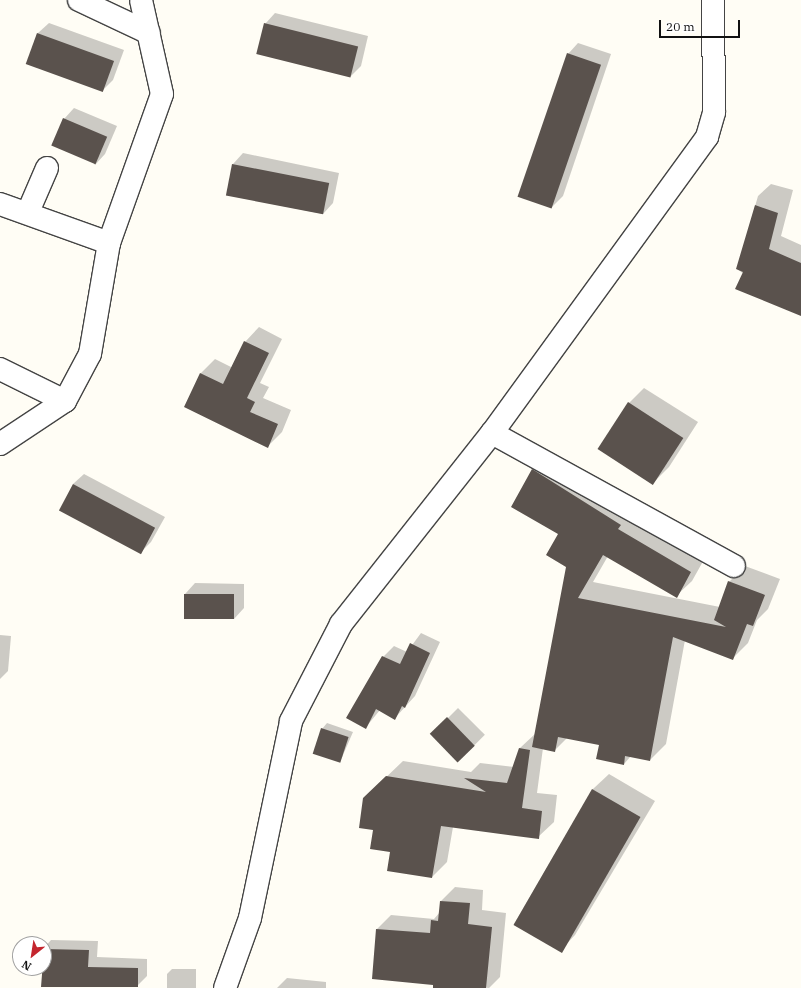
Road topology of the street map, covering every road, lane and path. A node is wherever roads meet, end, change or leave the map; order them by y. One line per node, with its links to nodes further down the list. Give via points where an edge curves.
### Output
1 (79, 0): 4 (street)
2 (141, 0): 4 (street)
3 (713, 0): 11 (street, via 714,112 707,137)
4 (150, 33): 8 (street, via 162,94)
5 (48, 168): 7 (street)
6 (0, 204): 7 (street)
7 (28, 212): 8 (street)
8 (109, 243): 10 (street, via 90,354)
9 (0, 369): 10 (street)
10 (66, 401): 12 (street)
11 (492, 433): 13 (street); 14 (street, via 341,624 291,721 250,918)
12 (0, 444)
13 (734, 566)
14 (226, 988)

